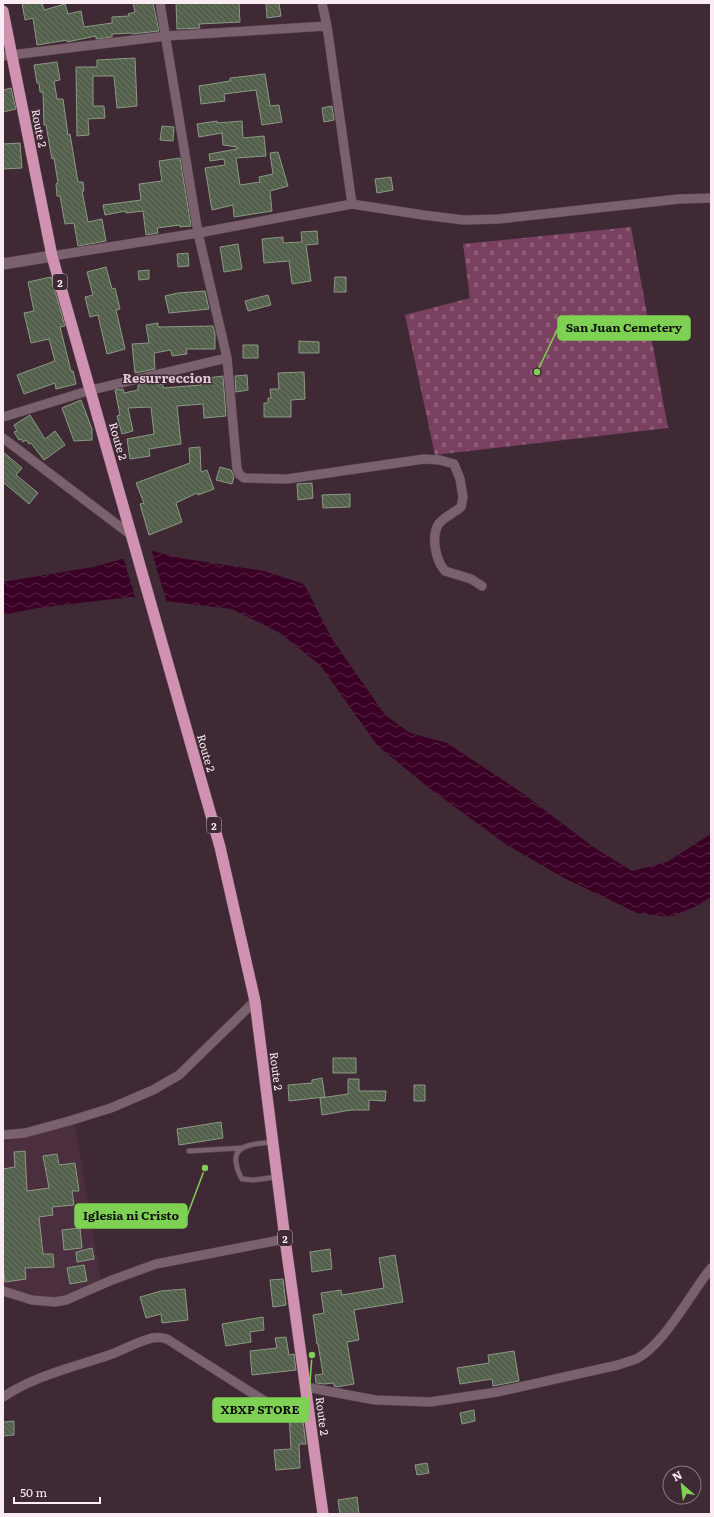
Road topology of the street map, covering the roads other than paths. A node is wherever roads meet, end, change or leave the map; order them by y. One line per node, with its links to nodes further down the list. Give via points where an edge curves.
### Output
1 (160, 3): 5 (street)
2 (322, 3): 4 (street)
3 (3, 11): 6 (highway, Route 2 / 2)
4 (327, 26): 5 (street); 8 (street)
5 (166, 36): 6 (street); 9 (street)
6 (7, 55): 10 (highway, Route 2 / 2)
7 (711, 198): 8 (street, via 678,199 499,219 464,220)
8 (352, 204): 9 (street)
9 (198, 232): 10 (street); 12 (street)
10 (52, 256): 11 (street); 13 (highway, Route 2 / 2)
11 (3, 264)
12 (227, 358): 13 (street); 17 (street, via 237,469 242,477 287,479 424,459 454,464 463,497 461,508 438,525 435,548 445,571 471,579)
13 (91, 390): 14 (street); 16 (highway, Route 2 / 2)
14 (3, 417)
15 (3, 438): 16 (street)
16 (131, 535): 18 (highway, Route 2 / 2, via 220,847)
17 (482, 586)
18 (255, 1001): 19 (street, via 179,1075 153,1090 111,1108 76,1119 25,1133); 20 (highway, Route 2 / 2)
19 (3, 1135)
20 (273, 1142): 21 (lane); 23 (highway, Route 2 / 2)
21 (241, 1148): 22 (lane); 23 (lane, via 235,1156 238,1173 242,1179)
22 (189, 1151)
23 (278, 1177): 24 (highway, Route 2 / 2)
24 (285, 1239): 26 (street, via 156,1264 66,1300 55,1302 32,1300); 27 (highway, Route 2 / 2)
25 (711, 1268): 27 (street, via 656,1343 636,1358 618,1365 497,1392 430,1402 375,1400)
26 (3, 1290)
27 (306, 1387): 29 (highway, Route 2 / 2)
28 (3, 1397): 29 (street, via 36,1379 152,1338 162,1337 274,1407)
29 (309, 1406): 30 (highway, Route 2 / 2)
30 (322, 1514)

